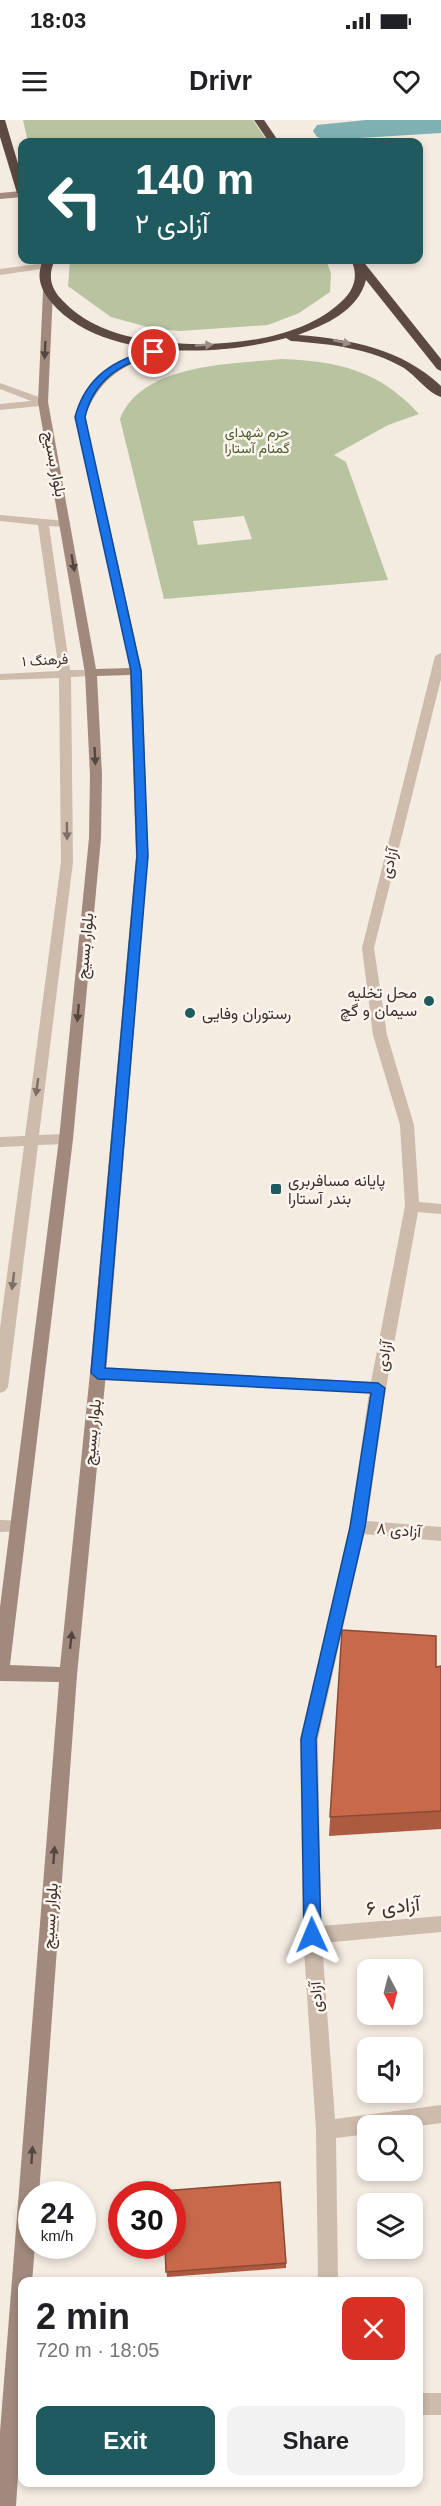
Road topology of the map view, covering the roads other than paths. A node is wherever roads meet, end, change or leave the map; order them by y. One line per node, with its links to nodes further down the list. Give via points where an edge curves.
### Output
1 (0, 120): 4 (highway)
2 (259, 120): 3 (highway)
3 (271, 138)
4 (18, 181)
5 (18, 194): 6 (main road)
6 (0, 196)
7 (37, 264): 10 (street)
8 (46, 264): 11 (highway)
9 (360, 264): 12 (highway, via 359,288 345,308 319,325); 14 (highway)
10 (0, 272)
11 (48, 291): 13 (highway, via 64,311 92,327 130,340); 17 (main road, بلوار بسیج, one-way to 17)
12 (284, 338): 13 (highway, one-way to 12); 16 (highway, one-way to 16, via 336,340 382,353 408,363)
13 (174, 346): 23 (main road, بلوار بسیج, via 134,357 100,378 85,396 80,417)
14 (441, 367)
15 (0, 386): 17 (street)
16 (441, 393)
17 (43, 402): 18 (street); 21 (main road, بلوار بسیج)
18 (0, 407)
19 (0, 518): 20 (street)
20 (43, 522): 21 (street); 25 (street)
21 (66, 524): 24 (main road, بلوار بسیج, one-way to 24)
22 (441, 656): 30 (street, آزادی, via 368,948 380,1035 407,1125)
23 (136, 671): 24 (main road); 32 (main road, بلوار بسیج, via 142,856)
24 (92, 673): 25 (street, فرهنگ ۱); 27 (main road, بلوار بسیج, one-way to 27, via 95,838)
25 (64, 674): 26 (street, فرهنگ ۱); 28 (street, one-way to 28, via 67,862)
26 (0, 677)
27 (66, 1139): 28 (street); 36 (main road, بلوار بسیج)
28 (30, 1140): 29 (street); 33 (street, one-way to 33)
29 (0, 1142)
30 (412, 1206): 31 (street); 34 (street, آزادی)
31 (441, 1209)
32 (98, 1373): 34 (street); 40 (main road, بلوار بسیج, one-way to 32)
33 (0, 1387)
34 (378, 1388): 37 (street, آزادی)
35 (0, 1526): 36 (street)
36 (18, 1526): 39 (main road, بلوار بسیج)
37 (358, 1527): 38 (street, آزادی ۸); 42 (street, آزادی, via 309,1739)
38 (441, 1534)
39 (0, 1673): 40 (main road)
40 (68, 1675): 45 (main road, بلوار بسیج, one-way to 40)
41 (441, 1924): 42 (street, آزادی ۶)
42 (312, 1935): 44 (street, آزادی)
43 (441, 2114): 44 (street)
44 (326, 2130): 46 (street, آزادی)
45 (25, 2277)
46 (328, 2277)
47 (18, 2365): 50 (main road, بلوار بسیج)
48 (423, 2404): 49 (street)
49 (441, 2404)
50 (5, 2506)

